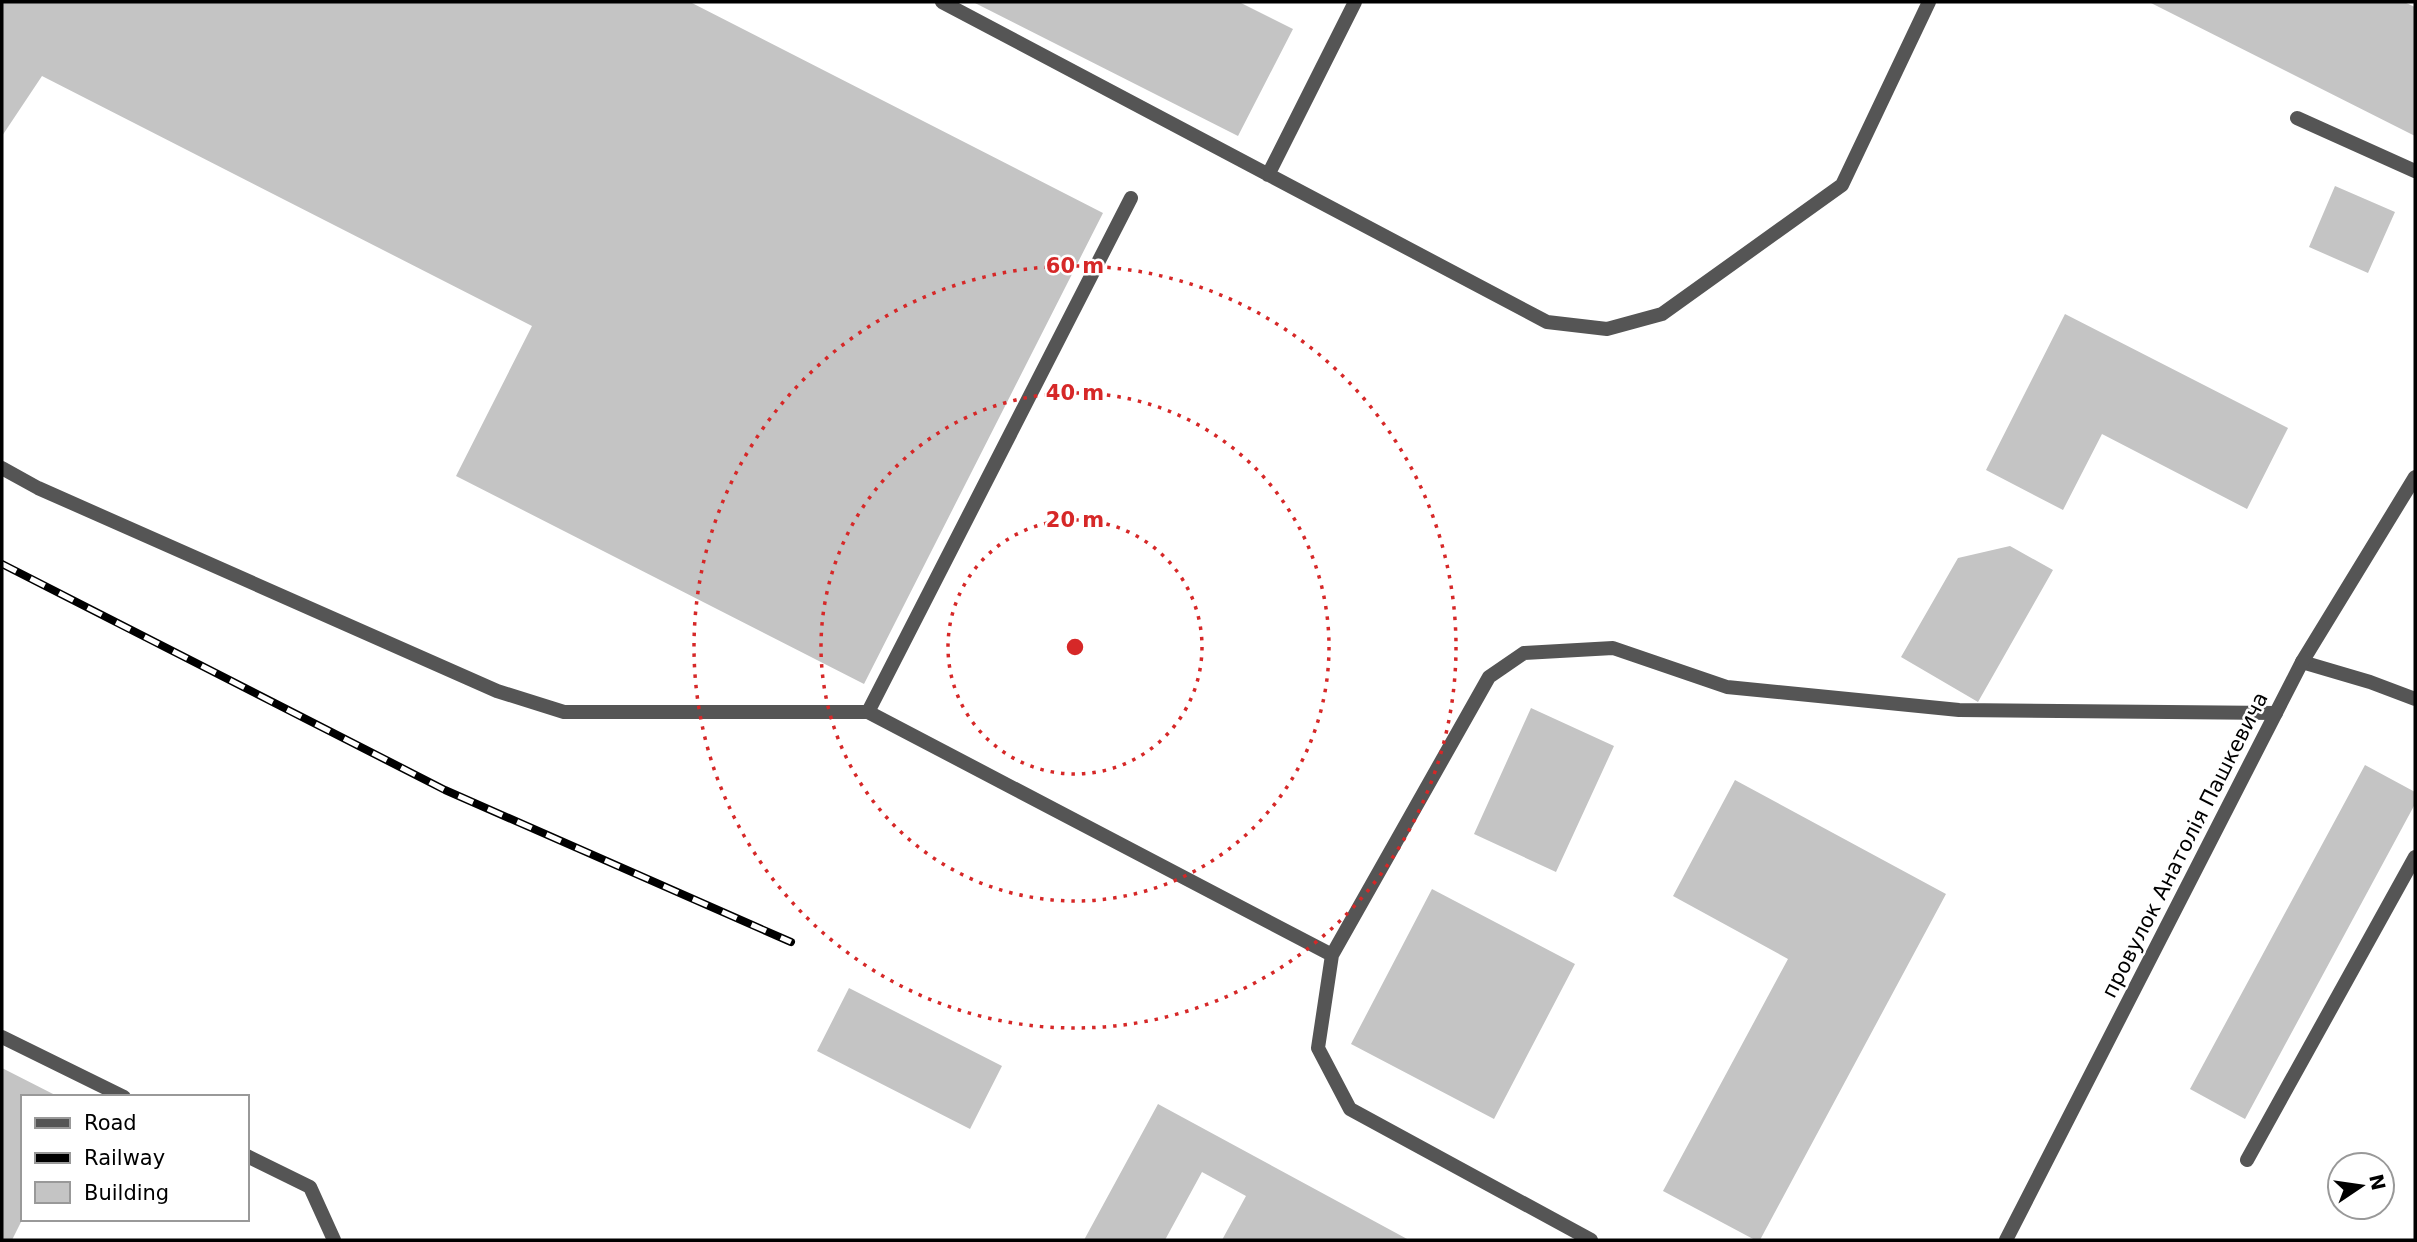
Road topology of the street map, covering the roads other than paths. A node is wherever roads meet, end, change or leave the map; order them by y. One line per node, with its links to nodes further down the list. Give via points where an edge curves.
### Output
1 (942, 2): 6 (street)
2 (1355, 2): 6 (street)
3 (1929, 2): 6 (street, via 1842,186 1662,314 1607,329 1548,322)
4 (2297, 118): 5 (street)
5 (2415, 171)
6 (1268, 175)
7 (1131, 198): 12 (street)
8 (2, 468): 12 (street, via 497,691 564,712)
9 (2415, 477): 10 (street, провулок Анатолія Пашкевича)
10 (2302, 662): 11 (street); 13 (street, провулок Анатолія Пашкевича)
11 (2415, 699)
12 (869, 712): 15 (street)
13 (2276, 713): 15 (street, via 1959,710 1727,687 1614,648 1524,653 1489,677); 22 (street, провулок Анатолія Пашкевича)
14 (2415, 857): 19 (street)
15 (1332, 955): 21 (street, via 1318,1048 1350,1110)
16 (2, 1037): 17 (street)
17 (120, 1095)
18 (248, 1156): 20 (street, via 310,1187)
19 (2247, 1160)
20 (334, 1240)
21 (1591, 1240)
22 (2006, 1240)

